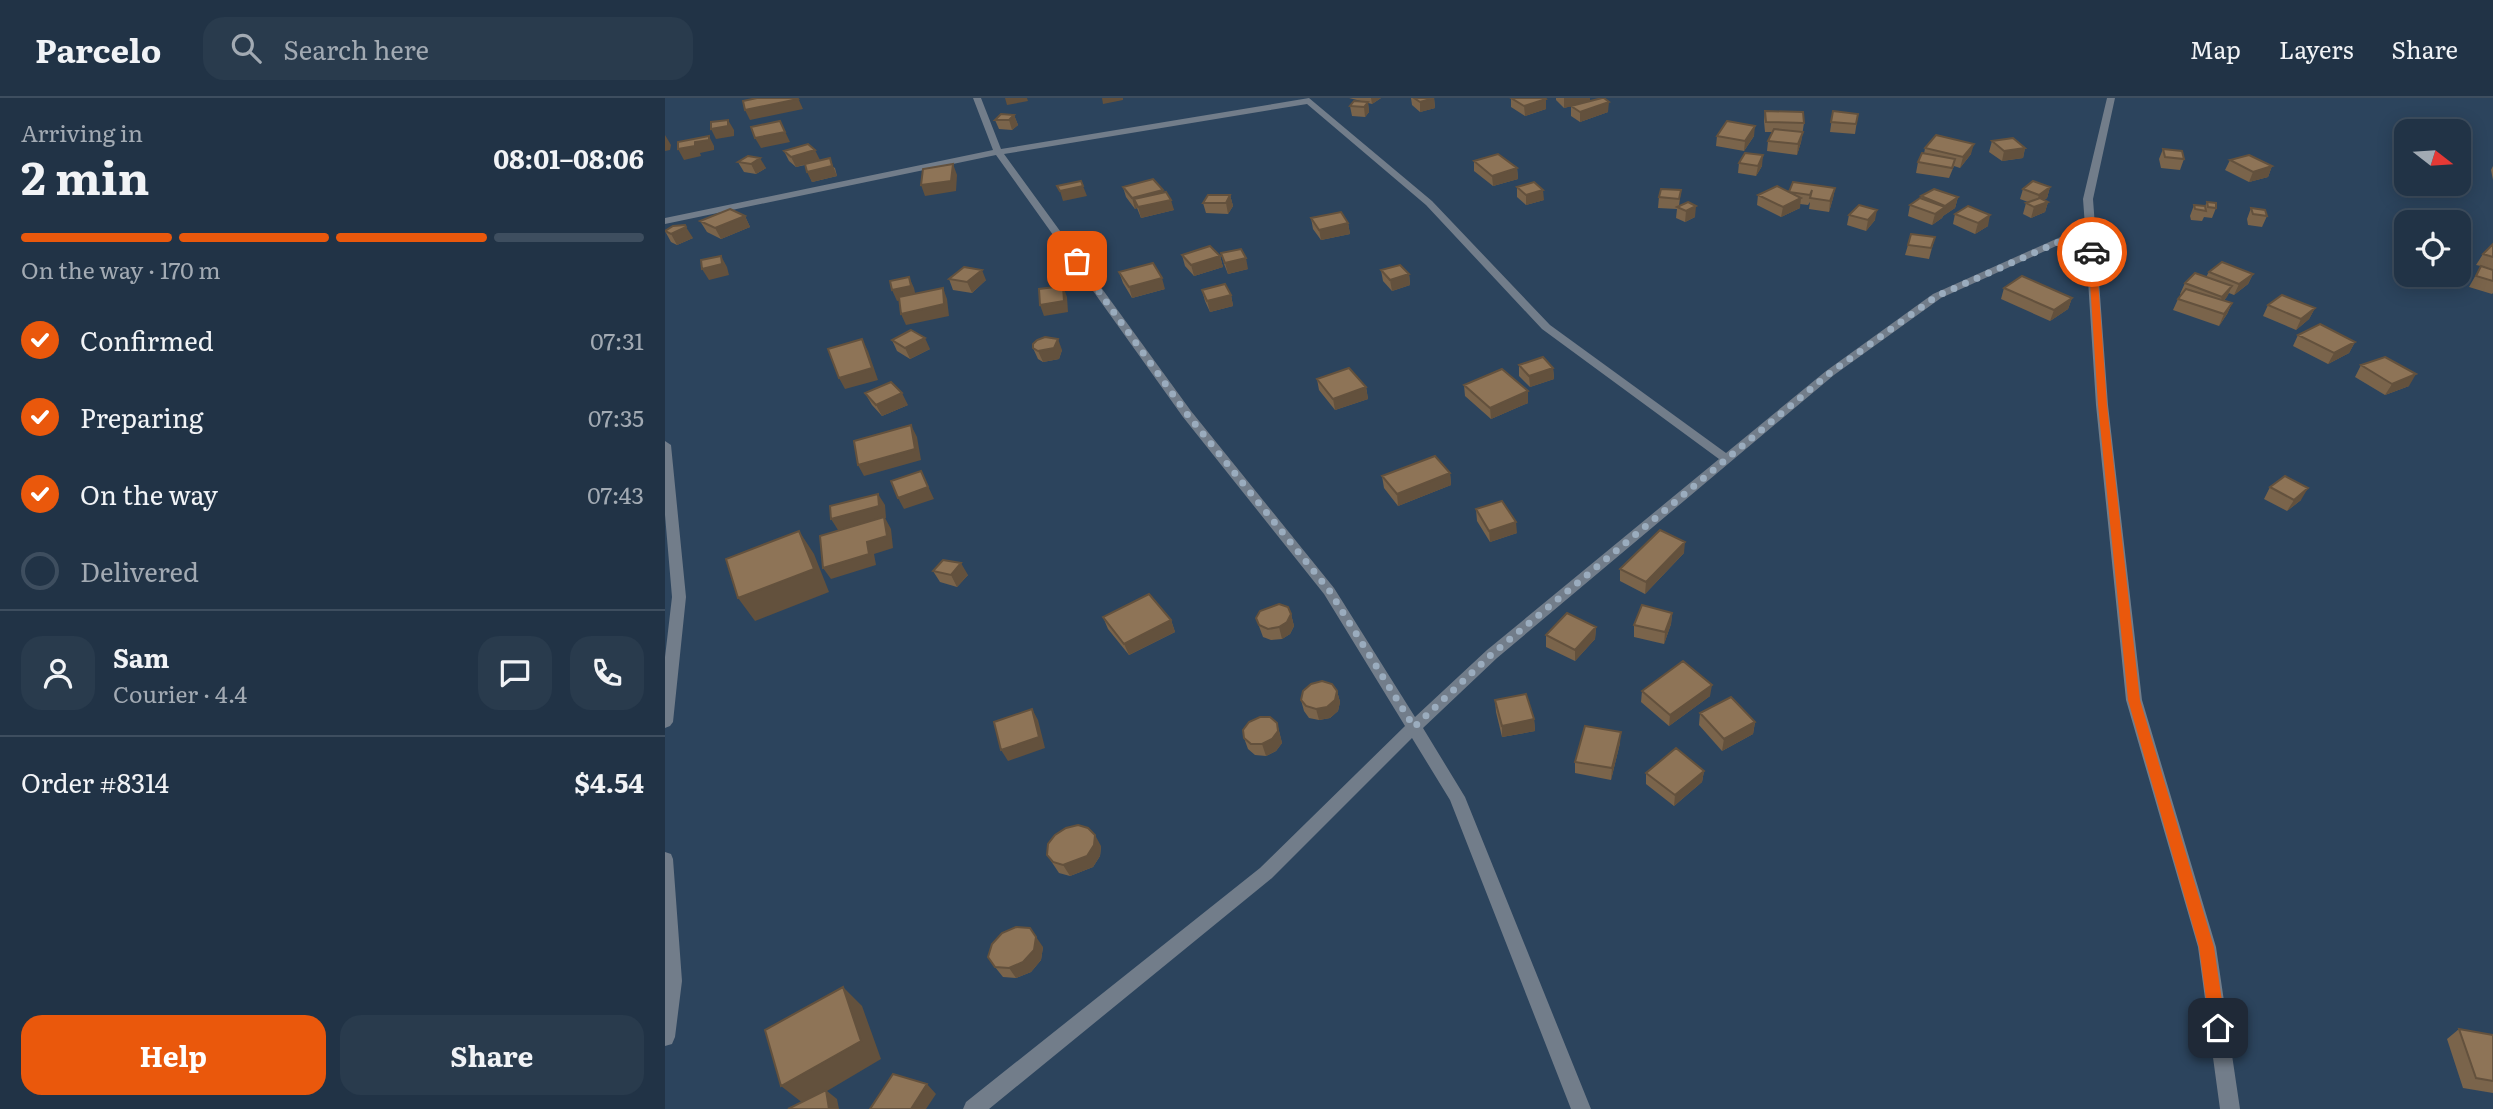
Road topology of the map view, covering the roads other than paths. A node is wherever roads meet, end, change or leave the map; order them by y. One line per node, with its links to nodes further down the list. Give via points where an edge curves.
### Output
1 (977, 98): 4 (street)
2 (2111, 98): 6 (street, via 2088,199)
3 (1305, 100): 4 (street); 8 (street, via 1429,203 1546,327)
4 (998, 152): 5 (street); 10 (street, via 1187,414 1329,590)
5 (665, 221)
6 (2090, 228): 8 (street, via 1937,296 1830,373); 15 (street, via 2102,405 2134,700 2207,947)
7 (665, 445): 9 (street, via 679,597)
8 (1727, 459): 10 (street, via 1492,654)
9 (665, 722)
10 (1414, 727): 13 (street, via 1266,873); 14 (street, via 1457,797)
11 (665, 859): 12 (street, via 673,981)
12 (665, 1037)
13 (973, 1109)
14 (1581, 1109)
15 (2230, 1109)

